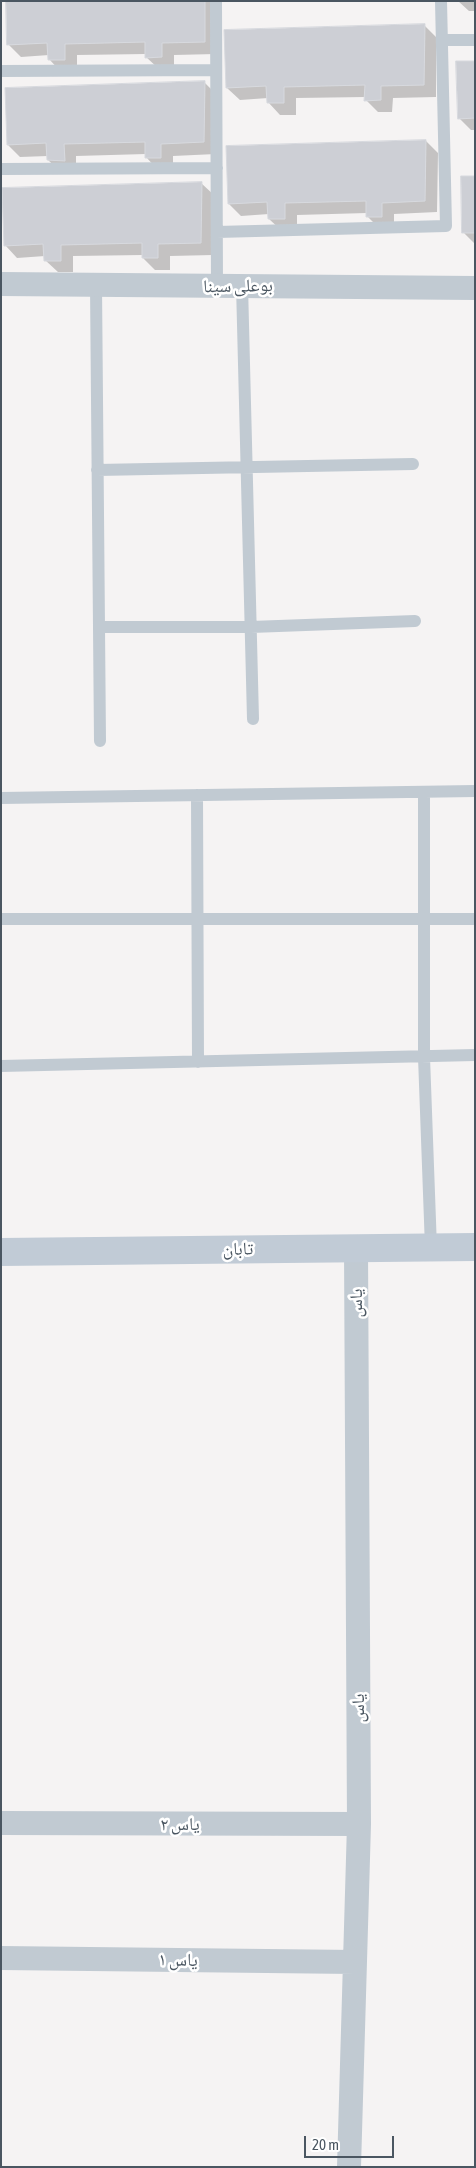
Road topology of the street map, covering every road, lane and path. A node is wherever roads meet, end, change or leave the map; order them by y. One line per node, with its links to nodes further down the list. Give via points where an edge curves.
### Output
1 (216, 1): 5 (lane)
2 (441, 1): 3 (lane)
3 (442, 40): 4 (lane); 9 (lane, via 446,226)
4 (475, 40)
5 (216, 70): 6 (lane); 7 (lane)
6 (1, 71)
7 (217, 168): 8 (lane); 9 (lane)
8 (1, 169)
9 (217, 232): 13 (lane)
10 (1, 284): 11 (street, بوعلی سینا)
11 (96, 285): 13 (street, بوعلی سینا); 17 (lane)
12 (242, 285): 13 (street, بوعلی سینا); 14 (street, بوعلی سینا); 16 (lane)
13 (217, 286)
14 (475, 288)
15 (413, 464): 16 (lane)
16 (247, 466): 17 (lane); 20 (lane)
17 (97, 470): 19 (lane)
18 (415, 621): 20 (lane)
19 (99, 627): 20 (lane); 22 (lane)
20 (251, 627): 21 (lane)
21 (253, 718)
22 (100, 741)
23 (475, 791): 24 (lane)
24 (424, 792): 25 (lane); 30 (lane)
25 (197, 795): 26 (lane); 29 (lane)
26 (1, 798)
27 (475, 918): 30 (lane)
28 (1, 919): 29 (lane)
29 (197, 919): 30 (lane); 33 (lane)
30 (424, 919): 32 (lane)
31 (475, 1055): 32 (lane)
32 (424, 1056): 33 (lane); 37 (lane)
33 (198, 1062): 34 (lane)
34 (1, 1066)
35 (475, 1247): 37 (street, تابان)
36 (356, 1248): 37 (street, تابان); 38 (street, تابان); 40 (street, یاس)
37 (431, 1248)
38 (1, 1252)
39 (1, 1823): 40 (street, یاس ۲)
40 (359, 1824): 42 (street, یاس)
41 (1, 1958): 42 (street, یاس ۱)
42 (355, 1962): 43 (street, یاس)
43 (349, 2167)

